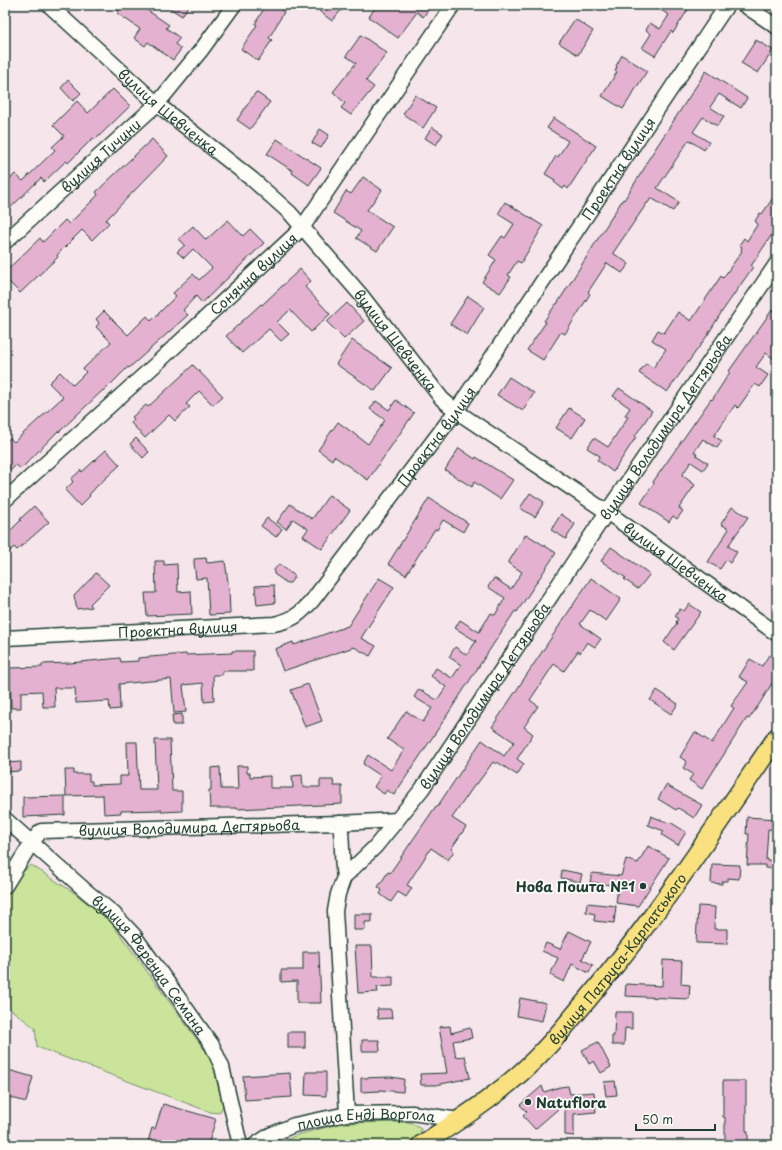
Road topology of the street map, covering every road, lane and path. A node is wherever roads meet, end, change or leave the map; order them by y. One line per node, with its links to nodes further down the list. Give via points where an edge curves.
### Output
1 (49, 5): 7 (street, вулиця Шевченка)
2 (234, 5): 7 (street, вулиця Тичини)
3 (453, 5): 8 (street, Сонячна вулиця)
4 (728, 5): 11 (street, Проектна вулиця)
5 (744, 5): 6 (street)
6 (777, 27)
7 (157, 104): 8 (street, вулиця Шевченка, via 253,180 290,213); 9 (street, вулиця Тичини)
8 (302, 228): 11 (street, вулиця Шевченка, via 361,295 442,399); 12 (street, Сонячна вулиця)
9 (5, 242)
10 (777, 263): 13 (street, вулиця Володимира Дегтярьова)
11 (456, 411): 13 (street, вулиця Шевченка); 15 (street, Проектна вулиця, via 312,600 300,614 288,621 274,624)
12 (5, 500)
13 (607, 512): 14 (street, вулиця Шевченка); 18 (street, вулиця Володимира Дегтярьова, via 422,789)
14 (777, 634)
15 (5, 638)
16 (777, 737): 24 (main road, вулиця Патруса-Карпатського, via 658,910 614,968 543,1052 499,1091)
17 (5, 819): 20 (street, вулиця Ференца Семана)
18 (398, 820): 19 (street, вулиця Володимира Дегтярьова); 21 (street)
19 (340, 823): 20 (street, вулиця Володимира Дегтярьова, via 41,831); 21 (street)
20 (32, 842): 22 (street); 25 (street, вулиця Ференца Семана, via 133,934 212,1045 222,1067)
21 (344, 878): 23 (street, via 335,911)
22 (5, 886)
23 (347, 1114): 24 (street, площа Енді Воргола, via 412,1113); 26 (street, площа Енді Воргола, via 294,1125 270,1135)
24 (459, 1120): 27 (main road, вулиця Патруса-Карпатського)
25 (240, 1145)
26 (255, 1145)
27 (421, 1145)

